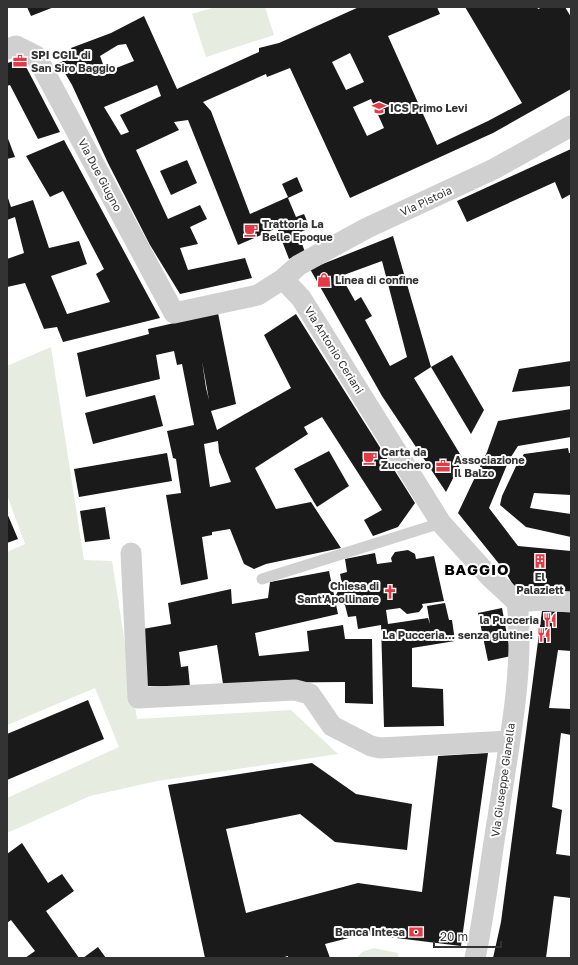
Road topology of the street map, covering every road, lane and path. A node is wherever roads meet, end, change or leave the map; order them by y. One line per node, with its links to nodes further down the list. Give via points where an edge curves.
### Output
1 (11, 48): 3 (street, Via Due Giugno, via 36,56 174,313 258,296)
2 (571, 126): 3 (street, Via Pistoia, via 494,169 367,228 299,265)
3 (283, 279): 4 (street, Via Antonio Ceriani, via 301,298)
4 (441, 523): 6 (lane); 7 (street, Via Antonio Ceriani, via 489,576)
5 (131, 554): 9 (street, via 138,698 295,690 310,694 332,726 376,747)
6 (262, 579)
7 (517, 602): 8 (street); 9 (street, Via Giuseppe Gianella, via 519,662)
8 (571, 602)
9 (510, 742): 10 (street, Via Giuseppe Gianella)
10 (474, 958)

